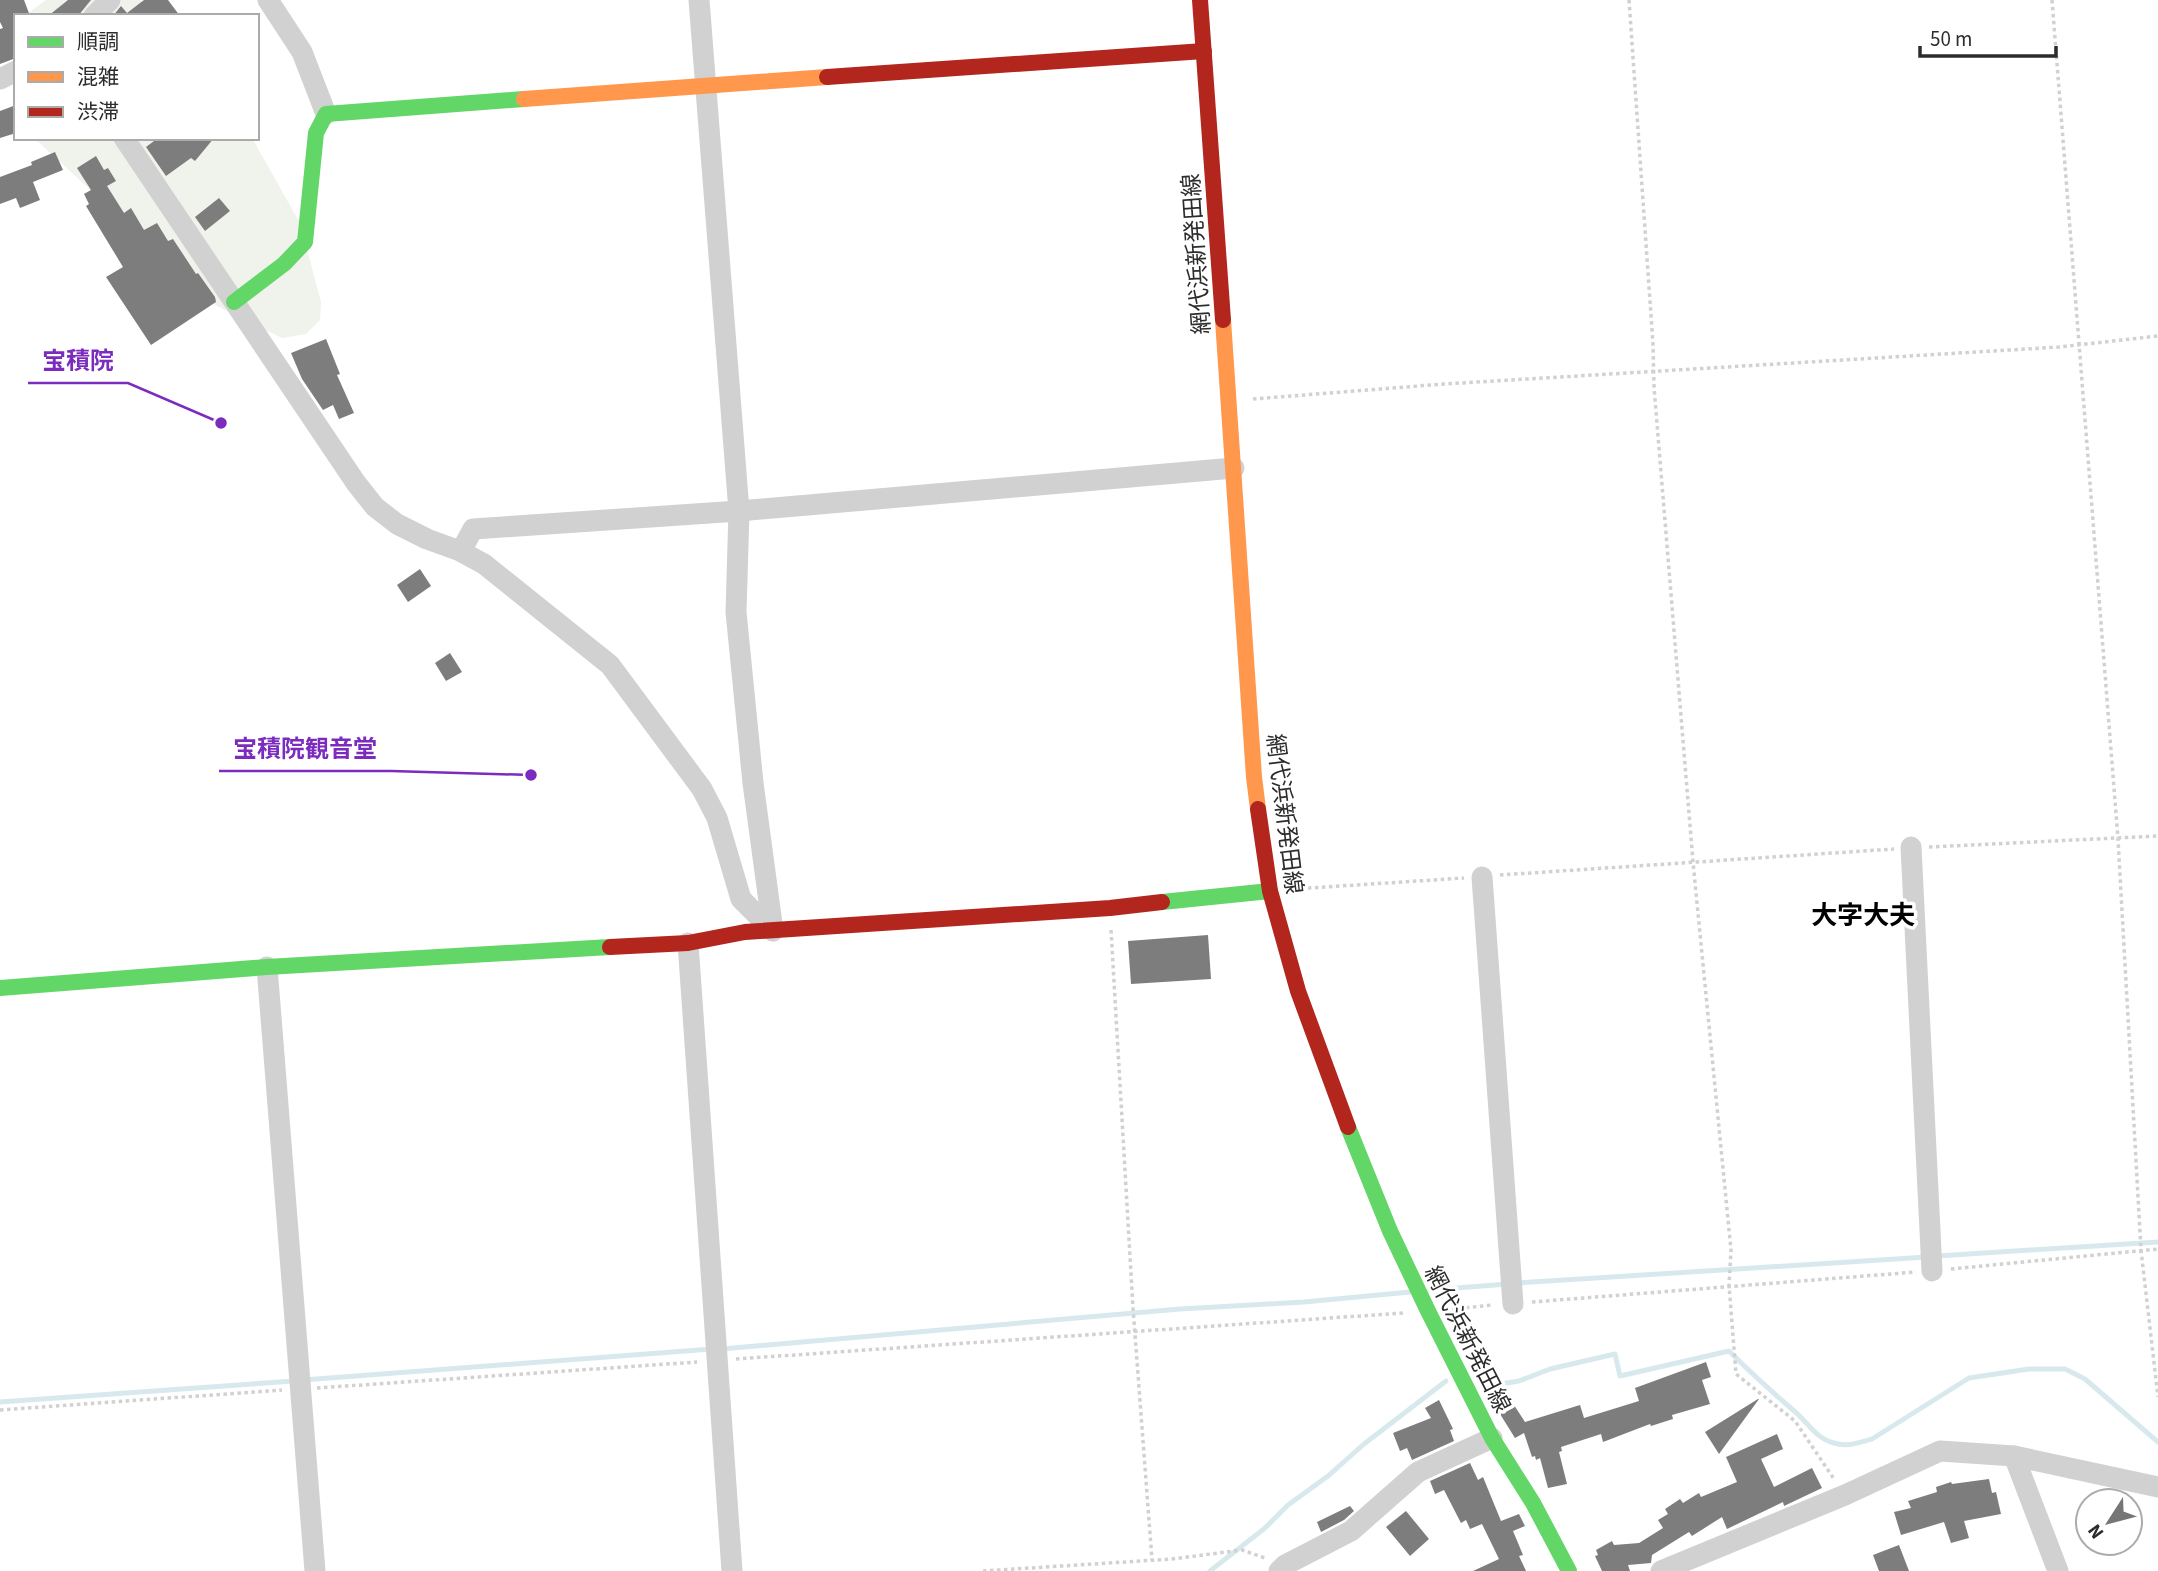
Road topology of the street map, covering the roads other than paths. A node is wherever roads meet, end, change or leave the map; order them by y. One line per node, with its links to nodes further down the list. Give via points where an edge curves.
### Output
1 (110, 0): 5 (street)
2 (268, 0): 8 (street, via 302,52)
3 (699, 0): 7 (street)
4 (1200, 0): 6 (street, 網代浜新発田線)
5 (95, 14)
6 (1204, 51): 7 (street); 11 (street, 網代浜新発田線)
7 (704, 87): 8 (street); 12 (street)
8 (326, 114): 10 (street, via 316,133 305,242)
9 (125, 140): 10 (street)
10 (234, 302): 13 (street, via 375,507 426,539)
11 (1234, 468): 12 (street); 16 (street, 網代浜新発田線, via 1254,777)
12 (740, 511): 13 (street, via 473,529); 17 (street, via 737,612 753,783)
13 (461, 551): 17 (street, via 527,596 610,665 702,789 717,818 741,899)
14 (1911, 847): 21 (street)
15 (1482, 877): 22 (street)
16 (1270, 891): 17 (street, via 1110,908); 23 (street, 網代浜新発田線, via 1298,991 1390,1231)
17 (774, 931): 18 (street)
18 (688, 943): 19 (street); 28 (street)
19 (267, 967): 20 (street); 27 (street)
20 (0, 988)
21 (1932, 1271)
22 (1513, 1304)
23 (1492, 1438): 26 (street, via 1418,1472 1351,1531); 29 (street, 網代浜新発田線)
24 (2014, 1456): 25 (street); 30 (street, via 1940,1451); 31 (street)
25 (2158, 1487)
26 (1282, 1568)
27 (315, 1571)
28 (732, 1571)
29 (1569, 1571)
30 (1661, 1571)
31 (2058, 1571)

